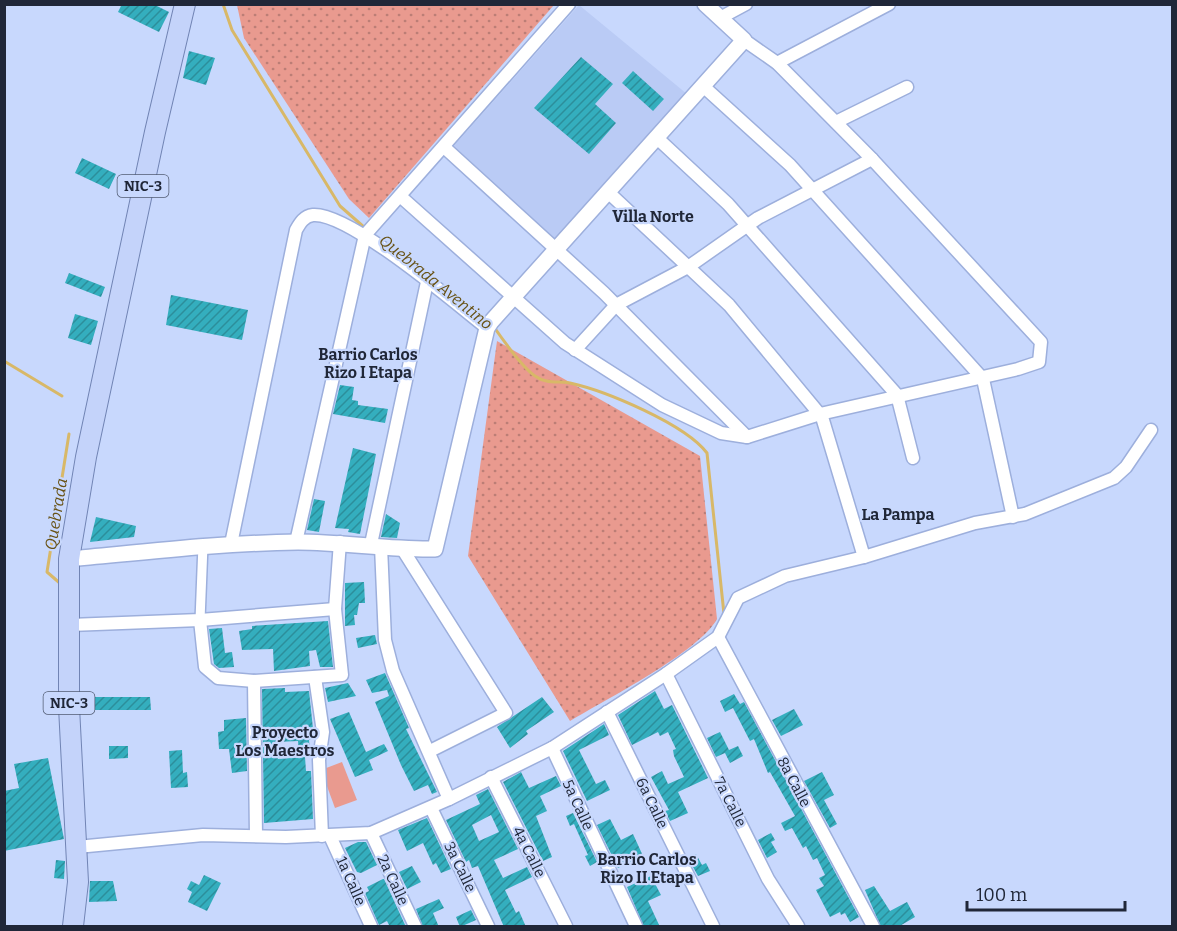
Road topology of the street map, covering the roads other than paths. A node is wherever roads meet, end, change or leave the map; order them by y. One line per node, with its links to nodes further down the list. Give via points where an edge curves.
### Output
1 (185, 4): 41 (main road, NIC-3, via 88,446)
2 (570, 4): 13 (street)
3 (705, 4): 6 (street)
4 (746, 4): 6 (street)
5 (889, 4): 8 (street)
6 (720, 18): 7 (street)
7 (744, 40): 8 (street); 9 (street)
8 (777, 63): 11 (street)
9 (703, 86): 12 (street); 15 (street)
10 (907, 87): 11 (street)
11 (836, 122): 14 (street)
12 (656, 137): 16 (street); 18 (street)
13 (444, 147): 17 (street); 20 (street)
14 (872, 159): 15 (street); 27 (street, via 1041,342 1039,362)
15 (812, 190): 18 (street); 27 (street)
16 (608, 192): 20 (street); 21 (street)
17 (400, 196): 19 (street); 23 (street)
18 (747, 225): 21 (street); 28 (street)
19 (365, 235): 22 (street); 34 (street); 36 (street, via 311,215 296,230)
20 (556, 249): 23 (street); 24 (street)
21 (688, 267): 24 (street); 29 (street, via 729,305)
22 (427, 282): 25 (street); 38 (street)
23 (513, 297): 25 (street); 26 (street)
24 (616, 305): 26 (street); 31 (street)
25 (487, 328): 39 (street, via 435,549)
26 (574, 350): 31 (street, via 662,405 721,433)
27 (981, 378): 28 (street); 33 (street)
28 (897, 397): 29 (street); 32 (street)
29 (820, 414): 31 (street); 40 (street)
30 (1151, 430): 33 (street, via 1114,478)
31 (747, 437)
32 (913, 458)
33 (1013, 517): 40 (street, via 975,523)
34 (296, 542): 35 (street); 36 (street)
35 (340, 542): 38 (street); 42 (street)
36 (231, 544): 37 (street)
37 (203, 545): 41 (street); 43 (street)
38 (376, 545): 39 (street); 51 (street, via 385,640 393,671)
39 (403, 550): 51 (street, via 506,713)
40 (864, 557): 45 (street, via 785,576 738,598)
41 (69, 559): 44 (main road, NIC-3)
42 (335, 609): 43 (street); 47 (street, via 342,675)
43 (200, 620): 44 (street); 48 (street, via 205,667 218,678)
44 (70, 625): 58 (main road, NIC-3, via 69,707)
45 (718, 637): 46 (street); 67 (street, 8a Calle)
46 (666, 674): 49 (street); 66 (street, 7a Calle, via 768,879)
47 (315, 677): 48 (street); 57 (street, via 323,732 319,760)
48 (254, 681): 56 (street)
49 (607, 712): 50 (street); 65 (street, 6a Calle)
50 (552, 748): 52 (street); 64 (street, 5a Calle)
51 (430, 751): 53 (street)
52 (491, 777): 53 (street); 63 (street, 4a Calle)
53 (449, 799): 54 (street)
54 (431, 807): 55 (street); 62 (street, 3a Calle)
55 (371, 833): 57 (street); 61 (street, 2a Calle)
56 (256, 836): 57 (street); 58 (street, via 203,834)
57 (326, 836): 60 (street, 1a Calle)
58 (77, 847): 59 (main road, NIC-3)
59 (73, 927)
60 (372, 927)
61 (415, 927)
62 (488, 927)
63 (566, 927)
64 (636, 927)
65 (713, 927)
66 (798, 927)
67 (873, 927)

